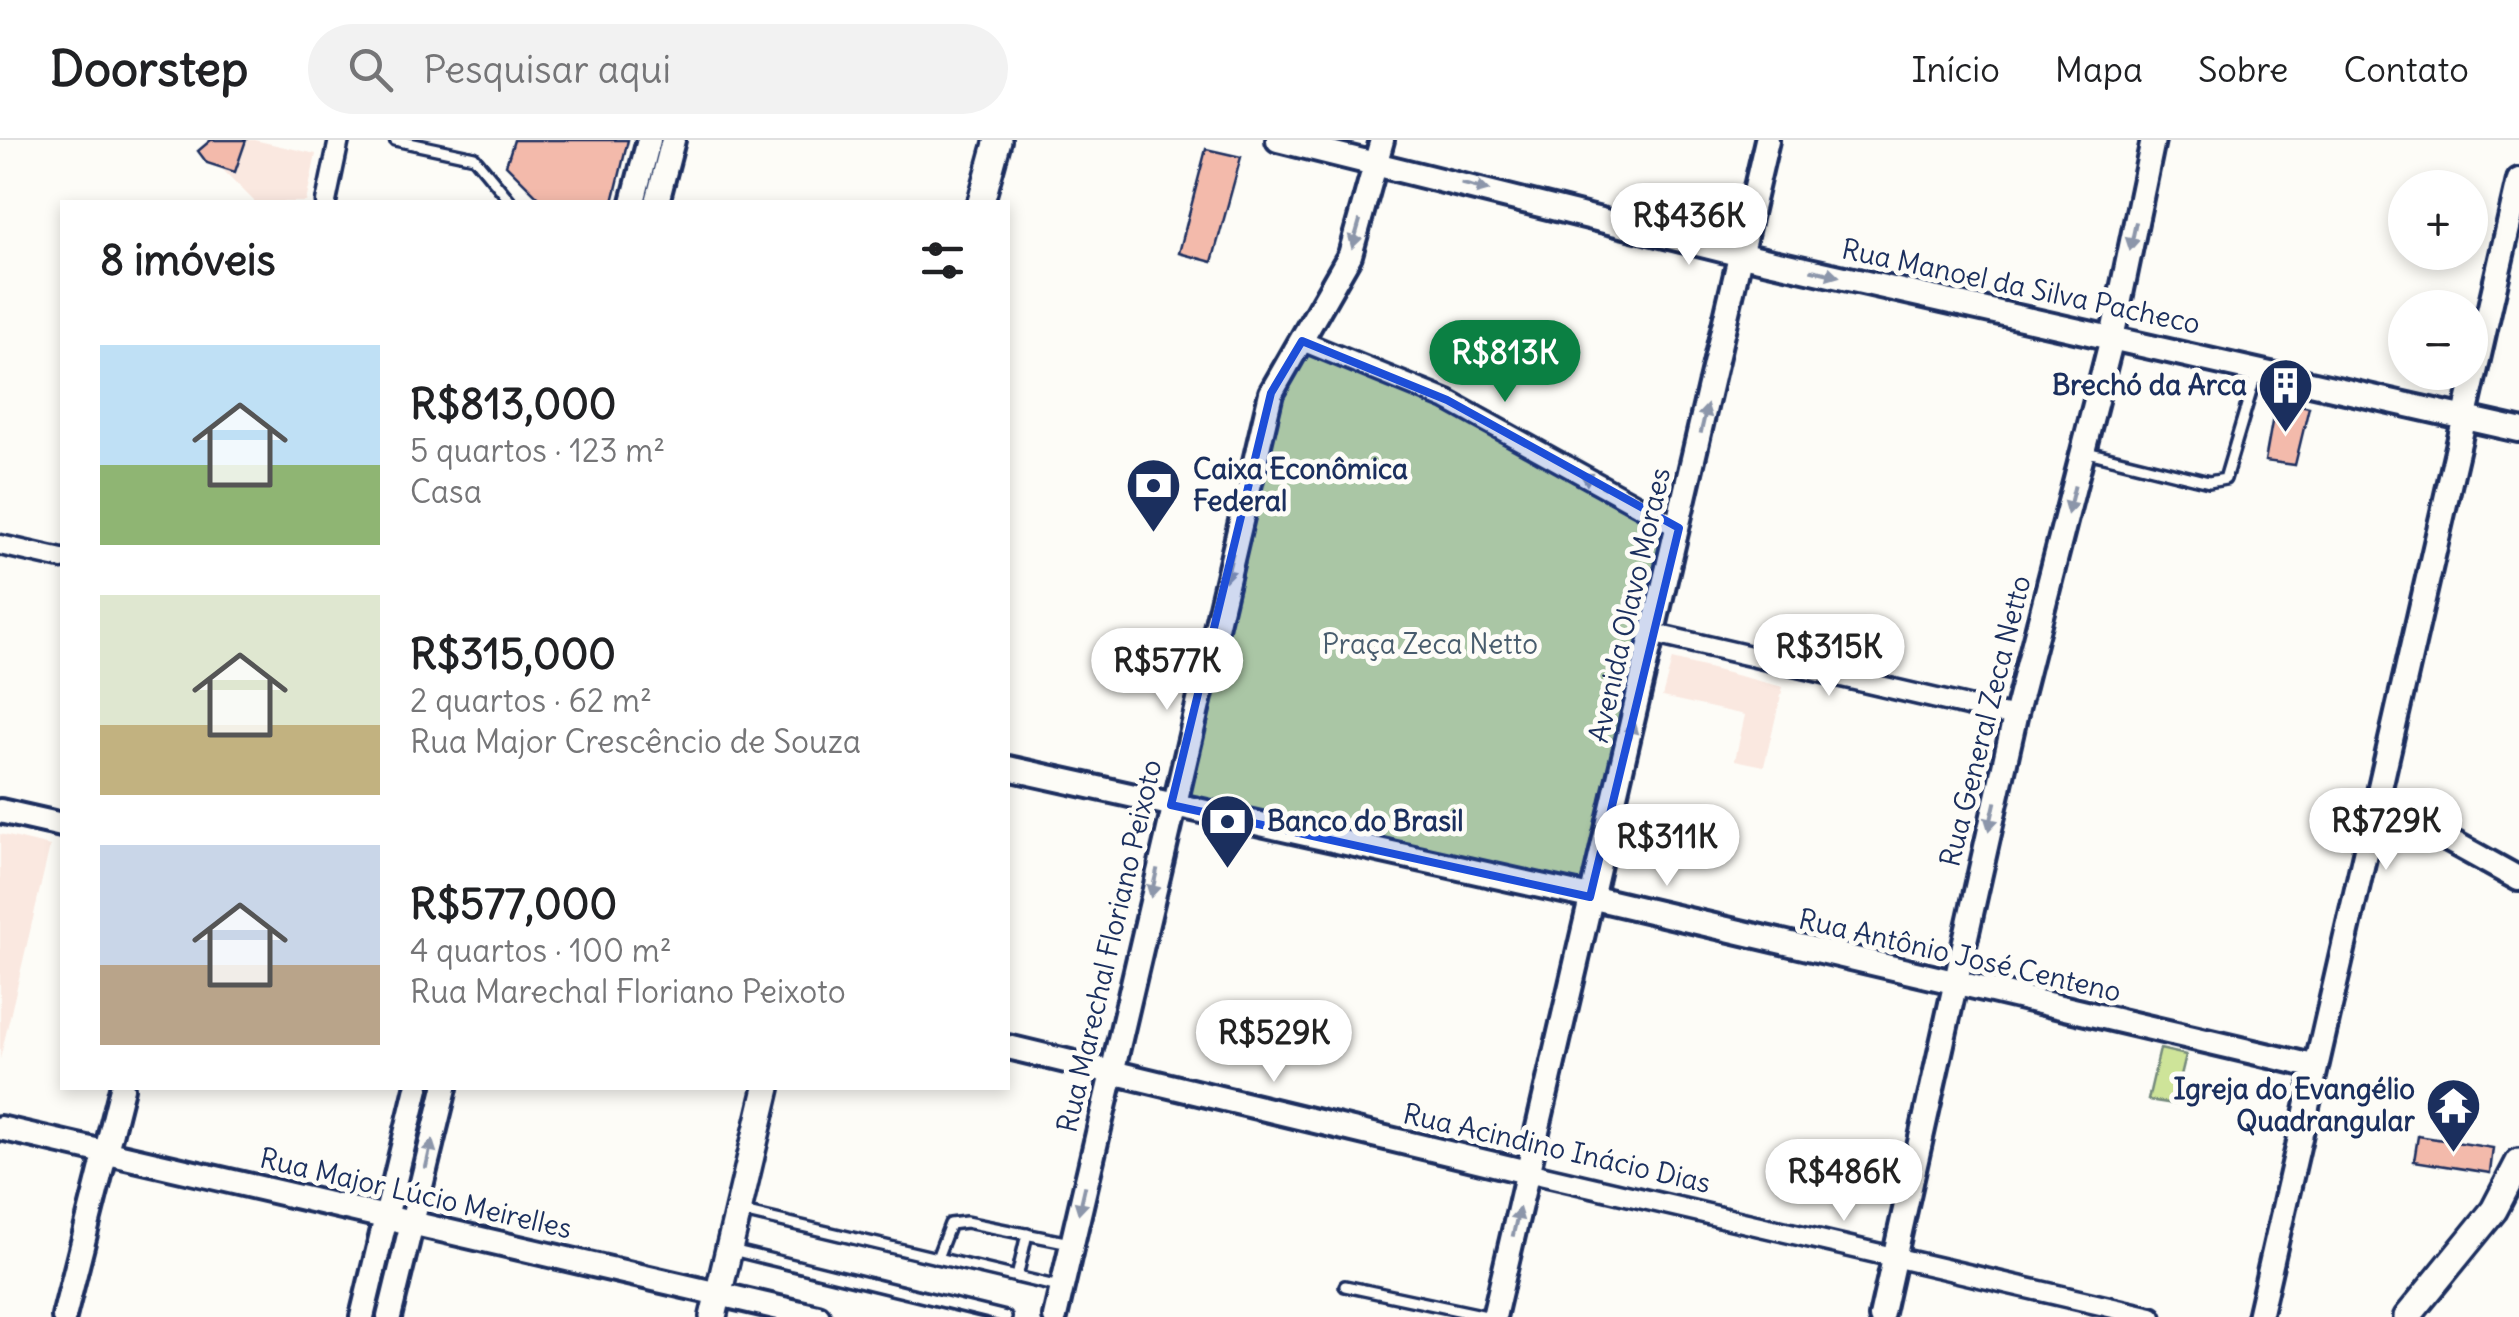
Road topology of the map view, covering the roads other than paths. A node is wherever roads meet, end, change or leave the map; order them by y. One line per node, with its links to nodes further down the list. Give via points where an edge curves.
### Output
1 (338, 140): 11 (street)
2 (395, 140): 12 (lane, via 474,157)
3 (649, 140): 13 (street)
4 (673, 140): 14 (street)
5 (998, 140): 15 (main road)
6 (1278, 140): 9 (street, Rua Manoel da Silva Pacheco)
7 (1767, 140): 16 (street, Avenida Olavo Moraes)
8 (2153, 140): 17 (street, Rua General Zeca Netto, one-way to 17)
9 (1380, 151): 16 (street, Rua Manoel da Silva Pacheco, one-way to 16); 18 (street, Rua Marechal Floriano Peixoto, one-way to 18, via 1350,255)
10 (2519, 180): 20 (street)
11 (326, 200)
12 (510, 200)
13 (634, 200)
14 (658, 200)
15 (982, 200)
16 (1742, 254): 17 (street, Rua Manoel da Silva Pacheco, one-way to 17); 23 (street, Avenida Olavo Moraes, one-way to 16)
17 (2112, 338): 19 (street, Rua Manoel da Silva Pacheco); 22 (street, Rua General Zeca Netto)
18 (1302, 342): 23 (street, one-way to 18, via 1446,400); 30 (street, Rua Marechal Floriano Peixoto, one-way to 30, via 1271,393)
19 (2257, 368): 20 (street, Rua Manoel da Silva Pacheco); 22 (lane, via 2224,479 2209,482)
20 (2464, 418): 21 (street, Rua Manoel da Silva Pacheco); 29 (street)
21 (2519, 430)
22 (2083, 450): 27 (street, Rua General Zeca Netto, one-way to 27)
23 (1679, 528): 26 (street, Avenida Olavo Moraes)
24 (0, 545): 25 (street)
25 (60, 558)
26 (1654, 634): 27 (street); 34 (street, Avenida Olavo Moraes, one-way to 26)
27 (2015, 717): 35 (street, Rua General Zeca Netto, one-way to 35)
28 (1010, 768): 30 (street, Rua Antônio José Centeno)
29 (2376, 800): 33 (street); 37 (street)
30 (1171, 805): 34 (street, Rua Antônio José Centeno); 38 (street, Rua Marechal Floriano Peixoto, one-way to 38)
31 (0, 811): 32 (street)
32 (60, 825)
33 (2519, 879)
34 (1590, 897): 35 (street, Rua Antônio José Centeno); 46 (street, Avenida Olavo Moraes)
35 (1954, 986): 37 (street, Rua Antônio José Centeno); 55 (street, Rua General Zeca Netto)
36 (1010, 1047): 38 (street, Rua Acindino Inácio Dias)
37 (2314, 1066): 69 (street)
38 (1112, 1072): 46 (street, Rua Acindino Inácio Dias); 52 (street, Rua Marechal Floriano Peixoto, one-way to 52)
39 (122, 1090): 44 (street)
40 (417, 1090): 49 (street)
41 (445, 1090): 50 (street, one-way to 41)
42 (767, 1090): 48 (main road)
43 (0, 1128): 44 (street, Rua Major Lúcio Meirelles)
44 (106, 1153): 49 (street, Rua Major Lúcio Meirelles); 60 (street)
45 (2519, 1162): 47 (main road)
46 (1527, 1172): 55 (street, Rua Acindino Inácio Dias); 66 (street, Avenida Olavo Moraes, one-way to 46)
47 (2512, 1194): 70 (main road)
48 (738, 1210): 53 (main road); 54 (lane)
49 (386, 1217): 50 (street, Rua Major Lúcio Meirelles); 61 (street)
50 (413, 1224): 59 (street, Rua Major Lúcio Meirelles); 62 (street)
51 (1027, 1234): 52 (lane); 54 (lane, via 950,1224); 56 (lane)
52 (1072, 1244): 58 (street, Rua Marechal Floriano Peixoto)
53 (730, 1250): 59 (main road); 64 (lane)
54 (937, 1258): 56 (lane)
55 (1896, 1260): 67 (street, Rua General Zeca Netto); 68 (street, Rua Acindino Inácio Dias)
56 (1017, 1277): 58 (lane)
57 (1345, 1286): 66 (lane)
58 (1062, 1288): 65 (street, Rua Marechal Floriano Peixoto)
59 (716, 1305): 63 (street, Rua Major Lúcio Meirelles)
60 (64, 1317)
61 (362, 1317)
62 (389, 1317)
63 (818, 1317)
64 (1006, 1317)
65 (1055, 1317)
66 (1492, 1317)
67 (1881, 1317)
68 (2152, 1317)
69 (2259, 1317)
70 (2408, 1317)

